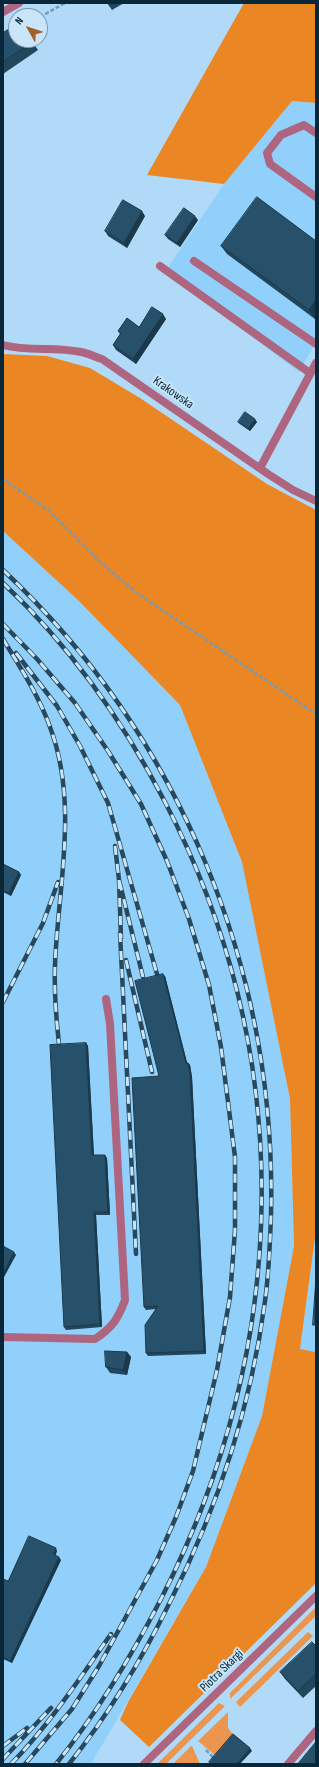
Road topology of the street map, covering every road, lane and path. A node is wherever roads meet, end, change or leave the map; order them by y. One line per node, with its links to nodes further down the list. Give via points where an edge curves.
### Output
1 (19, 3): 3 (street)
2 (65, 3): 4 (path)
3 (3, 12)
4 (48, 13)
5 (316, 133): 6 (street, via 304,125 281,136 267,154 270,164)
6 (316, 197)
7 (194, 261): 9 (street)
8 (160, 266): 12 (street)
9 (316, 344)
10 (3, 345): 13 (street, Krakowska, via 18,349 82,352 102,359)
11 (316, 363): 12 (street)
12 (310, 373): 13 (street)
13 (260, 468): 15 (street, Krakowska, via 293,490)
14 (3, 479): 16 (path, via 48,510 100,562 137,594)
15 (316, 501)
16 (316, 714)
17 (106, 999): 18 (street, via 125,1300 119,1317 107,1331 95,1339)
18 (3, 1337)
19 (316, 1596): 23 (street, Piotra Skargi)
20 (316, 1731): 24 (street)
21 (206, 1750): 22 (path)
22 (215, 1759)
23 (144, 1764)
24 (288, 1764)

